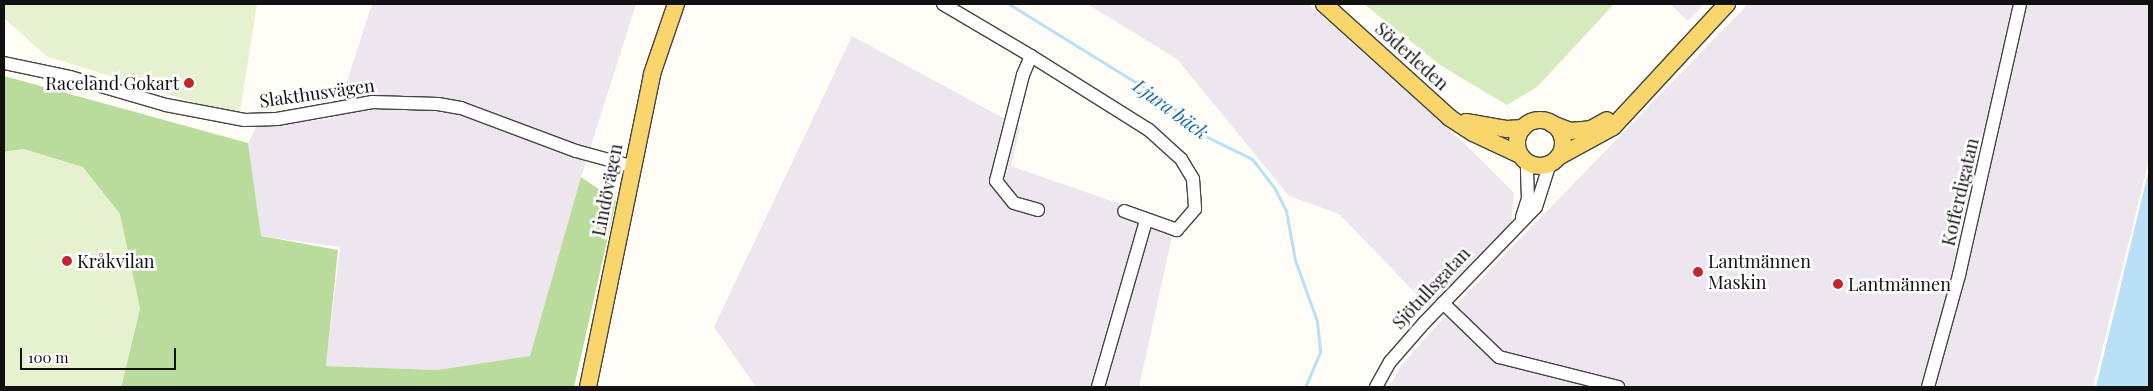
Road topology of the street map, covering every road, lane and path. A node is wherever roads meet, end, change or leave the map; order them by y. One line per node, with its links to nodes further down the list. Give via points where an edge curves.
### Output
1 (676, 4): 14 (main road, Lindövägen, via 652,74)
2 (943, 4): 6 (street)
3 (1324, 4): 9 (main road, Söderleden)
4 (1728, 4): 8 (main road)
5 (2020, 4): 24 (street, Kofferdigatan, via 1959,274)
6 (1031, 56): 15 (street, via 1023,75 996,182 1014,203); 18 (street, via 1149,130 1181,159 1193,178 1195,209 1177,230)
7 (4, 63): 14 (street, Slakthusvägen, via 70,77 166,105 245,120 277,118 372,102 438,104 462,108 576,151)
8 (1627, 110): 10 (main road, via 1591,129 1570,131); 13 (main road, via 1613,127)
9 (1450, 118): 11 (main road, Söderleden, via 1478,126); 12 (main road, Söderleden)
10 (1552, 124): 11 (main road, via 1537,120); 13 (main road, via 1561,135)
11 (1522, 128): 12 (main road, via 1517,141)
12 (1524, 159): 13 (main road); 17 (street, Sjötullsgatan, via 1528,199)
13 (1555, 160): 17 (street, Sjötullsgatan, via 1536,207)
14 (631, 166): 20 (main road, Lindövägen)
15 (1038, 210)
16 (1124, 211): 18 (street)
17 (1521, 220): 19 (street, Sjötullsgatan)
18 (1146, 221): 21 (street)
19 (1443, 303): 22 (street, Sjötullsgatan, via 1390,362); 23 (street, via 1499,357)
20 (588, 387)
21 (1098, 387)
22 (1376, 387)
23 (1618, 387)
24 (1928, 387)

